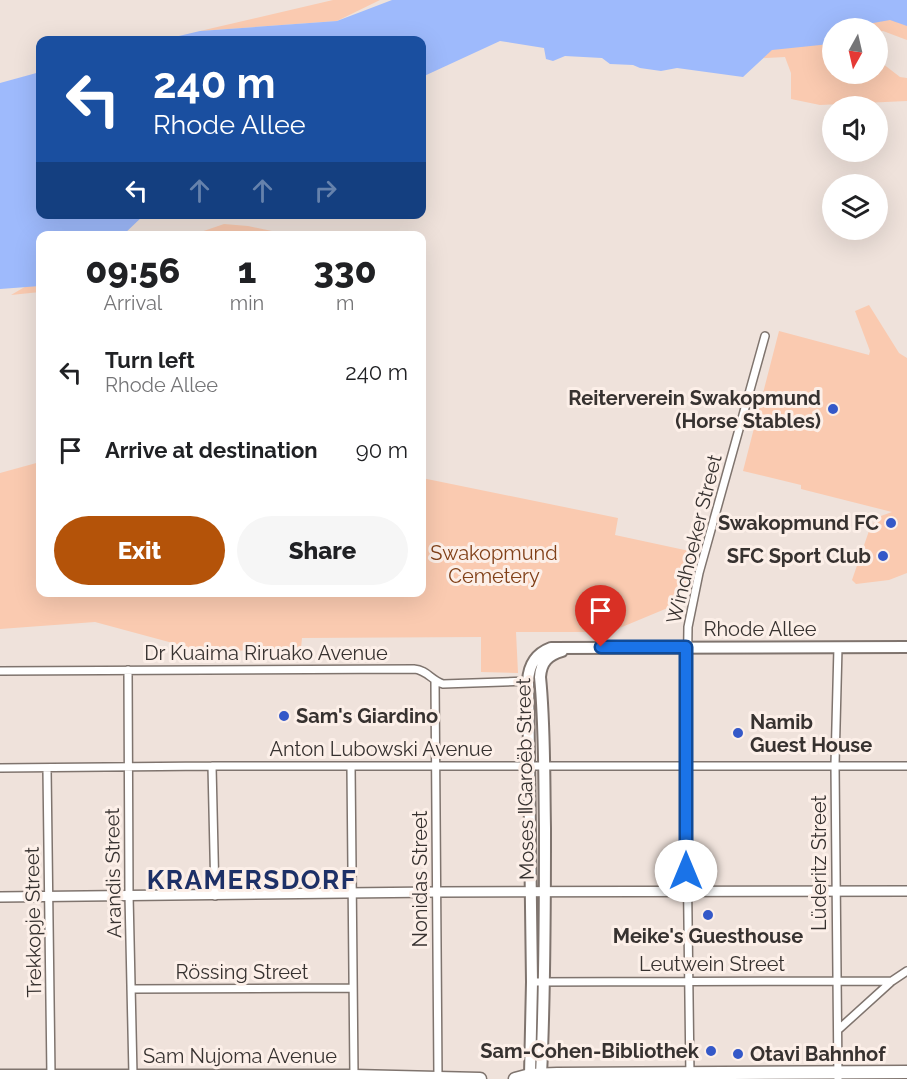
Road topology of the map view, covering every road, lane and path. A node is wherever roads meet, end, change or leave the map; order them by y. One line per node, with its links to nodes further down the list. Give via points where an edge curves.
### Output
1 (765, 336): 2 (street, Windhoeker Street, via 699,573)
2 (686, 647): 3 (main road, Rhode Allee); 5 (main road, Rhode Allee); 16 (street, Windhoeker Street)
3 (838, 647): 4 (main road, Rhode Allee); 10 (street, Lüderitz Street)
4 (907, 647)
5 (577, 648): 9 (main road, Moses ǁGaroëb Street, via 551,648 539,653 532,661); 15 (main road, Moses ǁGaroëb Street, via 551,655 540,668)
6 (128, 670): 7 (street, Dr Kuaima Riruako Avenue); 8 (street, Dr Kuaima Riruako Avenue, via 414,669 424,670); 20 (street, Arandis Street)
7 (0, 671)
8 (435, 681): 9 (street, Dr Kuaima Riruako Avenue); 13 (street, Nonidas Street)
9 (528, 681): 14 (main road, Moses ǁGaroëb Street)
10 (835, 765): 16 (street, Anton Lubowski Avenue); 17 (street, Anton Lubowski Avenue); 21 (street, Lüderitz Street)
11 (212, 766): 12 (street, Anton Lubowski Avenue); 20 (street, Anton Lubowski Avenue); 29 (street)
12 (351, 766): 13 (street, Anton Lubowski Avenue); 27 (street)
13 (436, 766): 14 (street, Anton Lubowski Avenue); 25 (street, Nonidas Street)
14 (530, 766): 15 (street, Anton Lubowski Avenue); 22 (main road, Moses ǁGaroëb Street)
15 (544, 766): 16 (street, Anton Lubowski Avenue); 23 (main road, Moses ǁGaroëb Street)
16 (686, 766): 26 (street, Windhoeker Street)
17 (907, 766)
18 (0, 768): 19 (street, Anton Lubowski Avenue)
19 (47, 768): 20 (street, Anton Lubowski Avenue); 31 (street, Trekkopje Street)
20 (128, 768): 28 (street, Arandis Street)
21 (836, 890): 24 (street); 26 (street); 33 (street, Lüderitz Street)
22 (531, 891): 23 (street); 25 (street); 36 (main road, Moses ǁGaroëb Street)
23 (545, 891): 26 (street); 37 (main road, Moses ǁGaroëb Street)
24 (907, 891)
25 (437, 892): 27 (street); 50 (street, Nonidas Street)
26 (686, 892): 34 (street, Windhoeker Street)
27 (352, 894): 29 (street); 38 (street)
28 (129, 895): 29 (street); 31 (street); 39 (street, Arandis Street)
29 (215, 896)
30 (0, 897): 31 (street)
31 (49, 897): 45 (street, Trekkopje Street)
32 (907, 971): 35 (street)
33 (837, 980): 34 (street, Leutwein Street); 35 (street, Leutwein Street); 40 (street, Lüderitz Street)
34 (688, 981): 37 (street, Leutwein Street); 47 (street, Windhoeker Street)
35 (892, 981): 40 (street)
36 (531, 982): 37 (street, Leutwein Street); 43 (main road, Moses ǁGaroëb Street)
37 (545, 982): 43 (main road, Moses ǁGaroëb Street)
38 (353, 988): 39 (street, Rössing Street); 46 (street)
39 (131, 989): 42 (street, Arandis Street)
40 (839, 1029): 49 (street, Lüderitz Street)
41 (907, 1072): 49 (highway)
42 (133, 1075): 45 (highway, Sam Nujoma Avenue); 46 (highway, Sam Nujoma Avenue)
43 (536, 1075): 47 (highway); 52 (highway)
44 (0, 1076): 45 (highway, Sam Nujoma Avenue)
45 (51, 1076)
46 (354, 1076): 50 (highway, Sam Nujoma Avenue)
47 (690, 1076): 48 (highway)
48 (750, 1076): 49 (highway)
49 (838, 1077)
50 (438, 1078): 51 (highway, Sam Nujoma Avenue)
51 (480, 1079)
52 (515, 1079)

